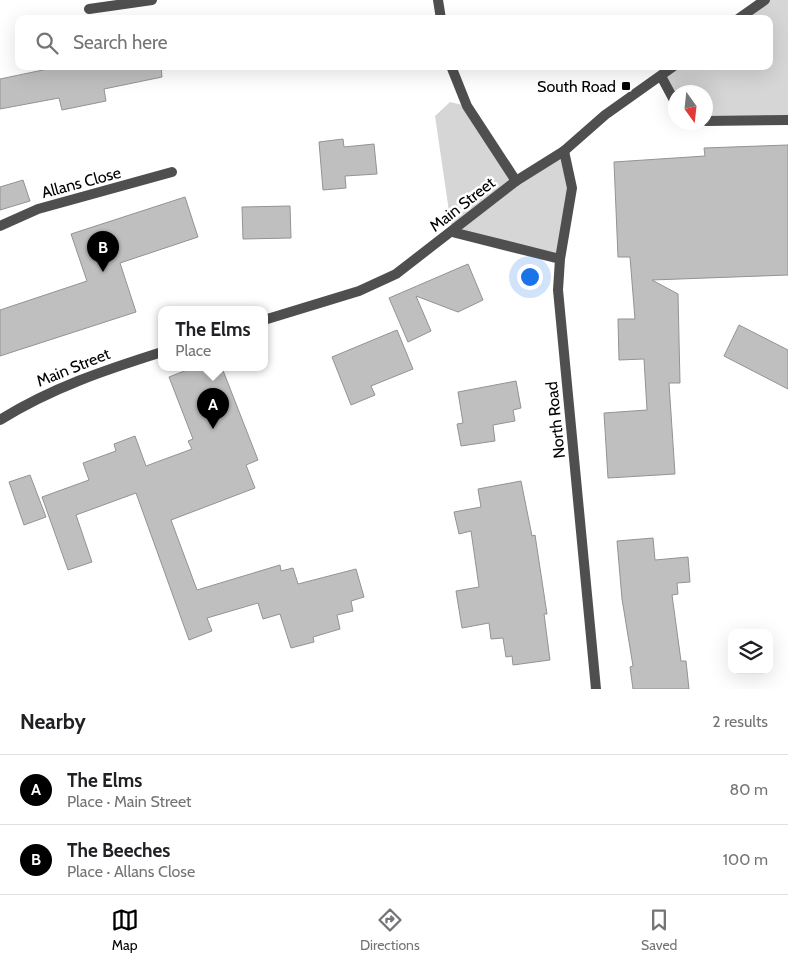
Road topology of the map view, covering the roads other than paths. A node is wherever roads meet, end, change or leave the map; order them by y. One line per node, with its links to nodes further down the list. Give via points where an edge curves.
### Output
1 (152, 0): 4 (street)
2 (438, 0): 6 (street)
3 (765, 0): 7 (street)
4 (126, 2): 5 (street)
5 (89, 9)
6 (440, 15)
7 (744, 15)
8 (453, 70): 16 (street, via 467,106)
9 (669, 70): 10 (street, Main Street)
10 (661, 76): 11 (street); 14 (street, Main Street, via 605,115)
11 (668, 89)
12 (788, 120): 13 (street)
13 (713, 121)
14 (564, 151): 16 (street, Main Street); 19 (street, North Road, via 572,188)
15 (172, 172): 17 (street, Allans Close, via 38,209)
16 (516, 181): 18 (street, Main Street)
17 (0, 226)
18 (452, 232): 19 (street); 20 (street, Main Street, via 396,274 359,291)
19 (560, 259): 23 (street, North Road, via 558,290)
20 (268, 319)
21 (158, 353): 22 (street, Main Street, via 96,372 32,400)
22 (0, 420)
23 (596, 689)

